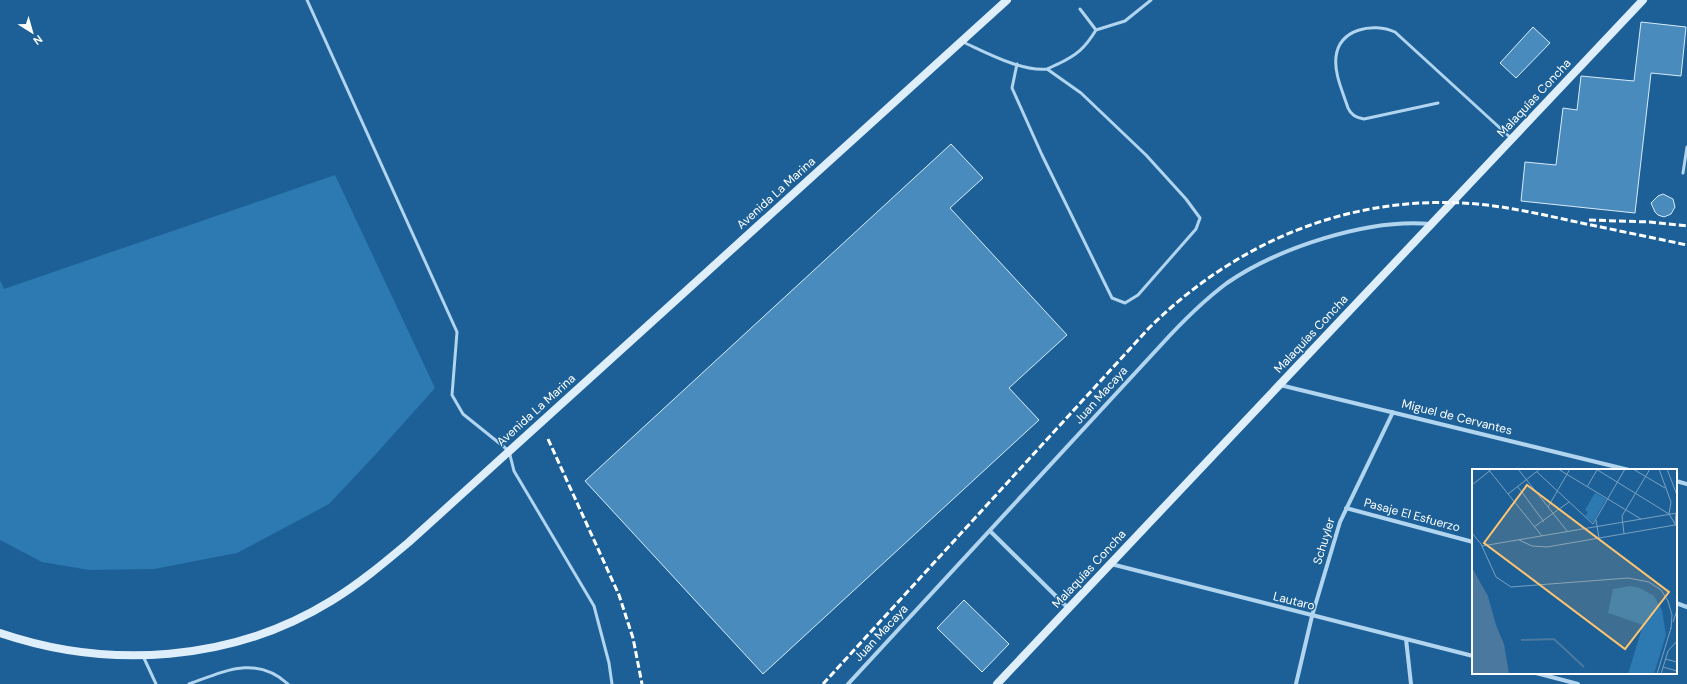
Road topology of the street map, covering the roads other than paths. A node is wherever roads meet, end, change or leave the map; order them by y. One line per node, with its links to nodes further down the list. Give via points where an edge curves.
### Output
1 (307, 0): 17 (lane, via 457,332 452,395 463,414)
2 (1007, 0): 7 (main road, Avenida La Marina)
3 (1151, 0): 6 (lane, via 1125,21)
4 (1644, 0): 11 (main road, Malaquías Concha)
5 (1080, 9): 6 (lane)
6 (1096, 30): 9 (lane, via 1076,55)
7 (961, 42): 8 (lane, via 1006,62); 17 (main road, Avenida La Marina)
8 (1017, 64): 9 (lane); 9 (lane, via 1012,88 1042,155 1112,298 1126,303 1138,295 1196,229 1200,218 1146,155 1080,93)
9 (1047, 69)
10 (1438, 102): 11 (lane, via 1364,119 1357,118 1348,108 1336,70 1336,57 1340,45 1353,33 1367,27 1380,27 1395,32)
11 (1512, 139): 14 (main road, Malaquías Concha)
12 (1687, 147): 13 (lane)
13 (1683, 173)
14 (1432, 224): 15 (main road, Malaquías Concha); 22 (street, Juan Macaya, via 1402,223 1375,226 1320,240 1264,262 1226,284 1180,324)
15 (1280, 384): 16 (street, Miguel de Cervantes); 24 (main road, Malaquías Concha)
16 (1393, 412): 18 (street, Miguel de Cervantes); 21 (street, Schuyler)
17 (509, 451): 31 (main road, Avenida La Marina, via 388,560 349,589 311,612 270,631 228,644); 37 (lane, via 514,471 594,606)
18 (1625, 469)
19 (1677, 482): 20 (street)
20 (1687, 484)
21 (1346, 508): 23 (street, Pasaje El Esfuerzo); 28 (street, Schuyler)
22 (990, 531): 27 (street); 38 (street, Juan Macaya)
23 (1472, 542)
24 (1110, 564): 27 (main road, Malaquías Concha); 28 (street, Lautaro)
25 (1677, 603): 26 (street)
26 (1687, 607)
27 (1069, 608): 39 (main road, Malaquías Concha)
28 (1312, 616): 30 (street, Lautaro); 40 (street, Schuyler)
29 (0, 633): 31 (main road, Avenida La Marina, via 68,651)
30 (1406, 639): 32 (street, Lautaro); 41 (street)
31 (143, 656): 34 (lane)
32 (1472, 656)
33 (1540, 674): 42 (street)
34 (156, 684)
35 (190, 684): 36 (lane, via 231,669 250,667 266,670 281,677)
36 (288, 684)
37 (612, 684)
38 (848, 684)
39 (997, 684)
40 (1296, 684)
41 (1410, 684)
42 (1578, 684)

